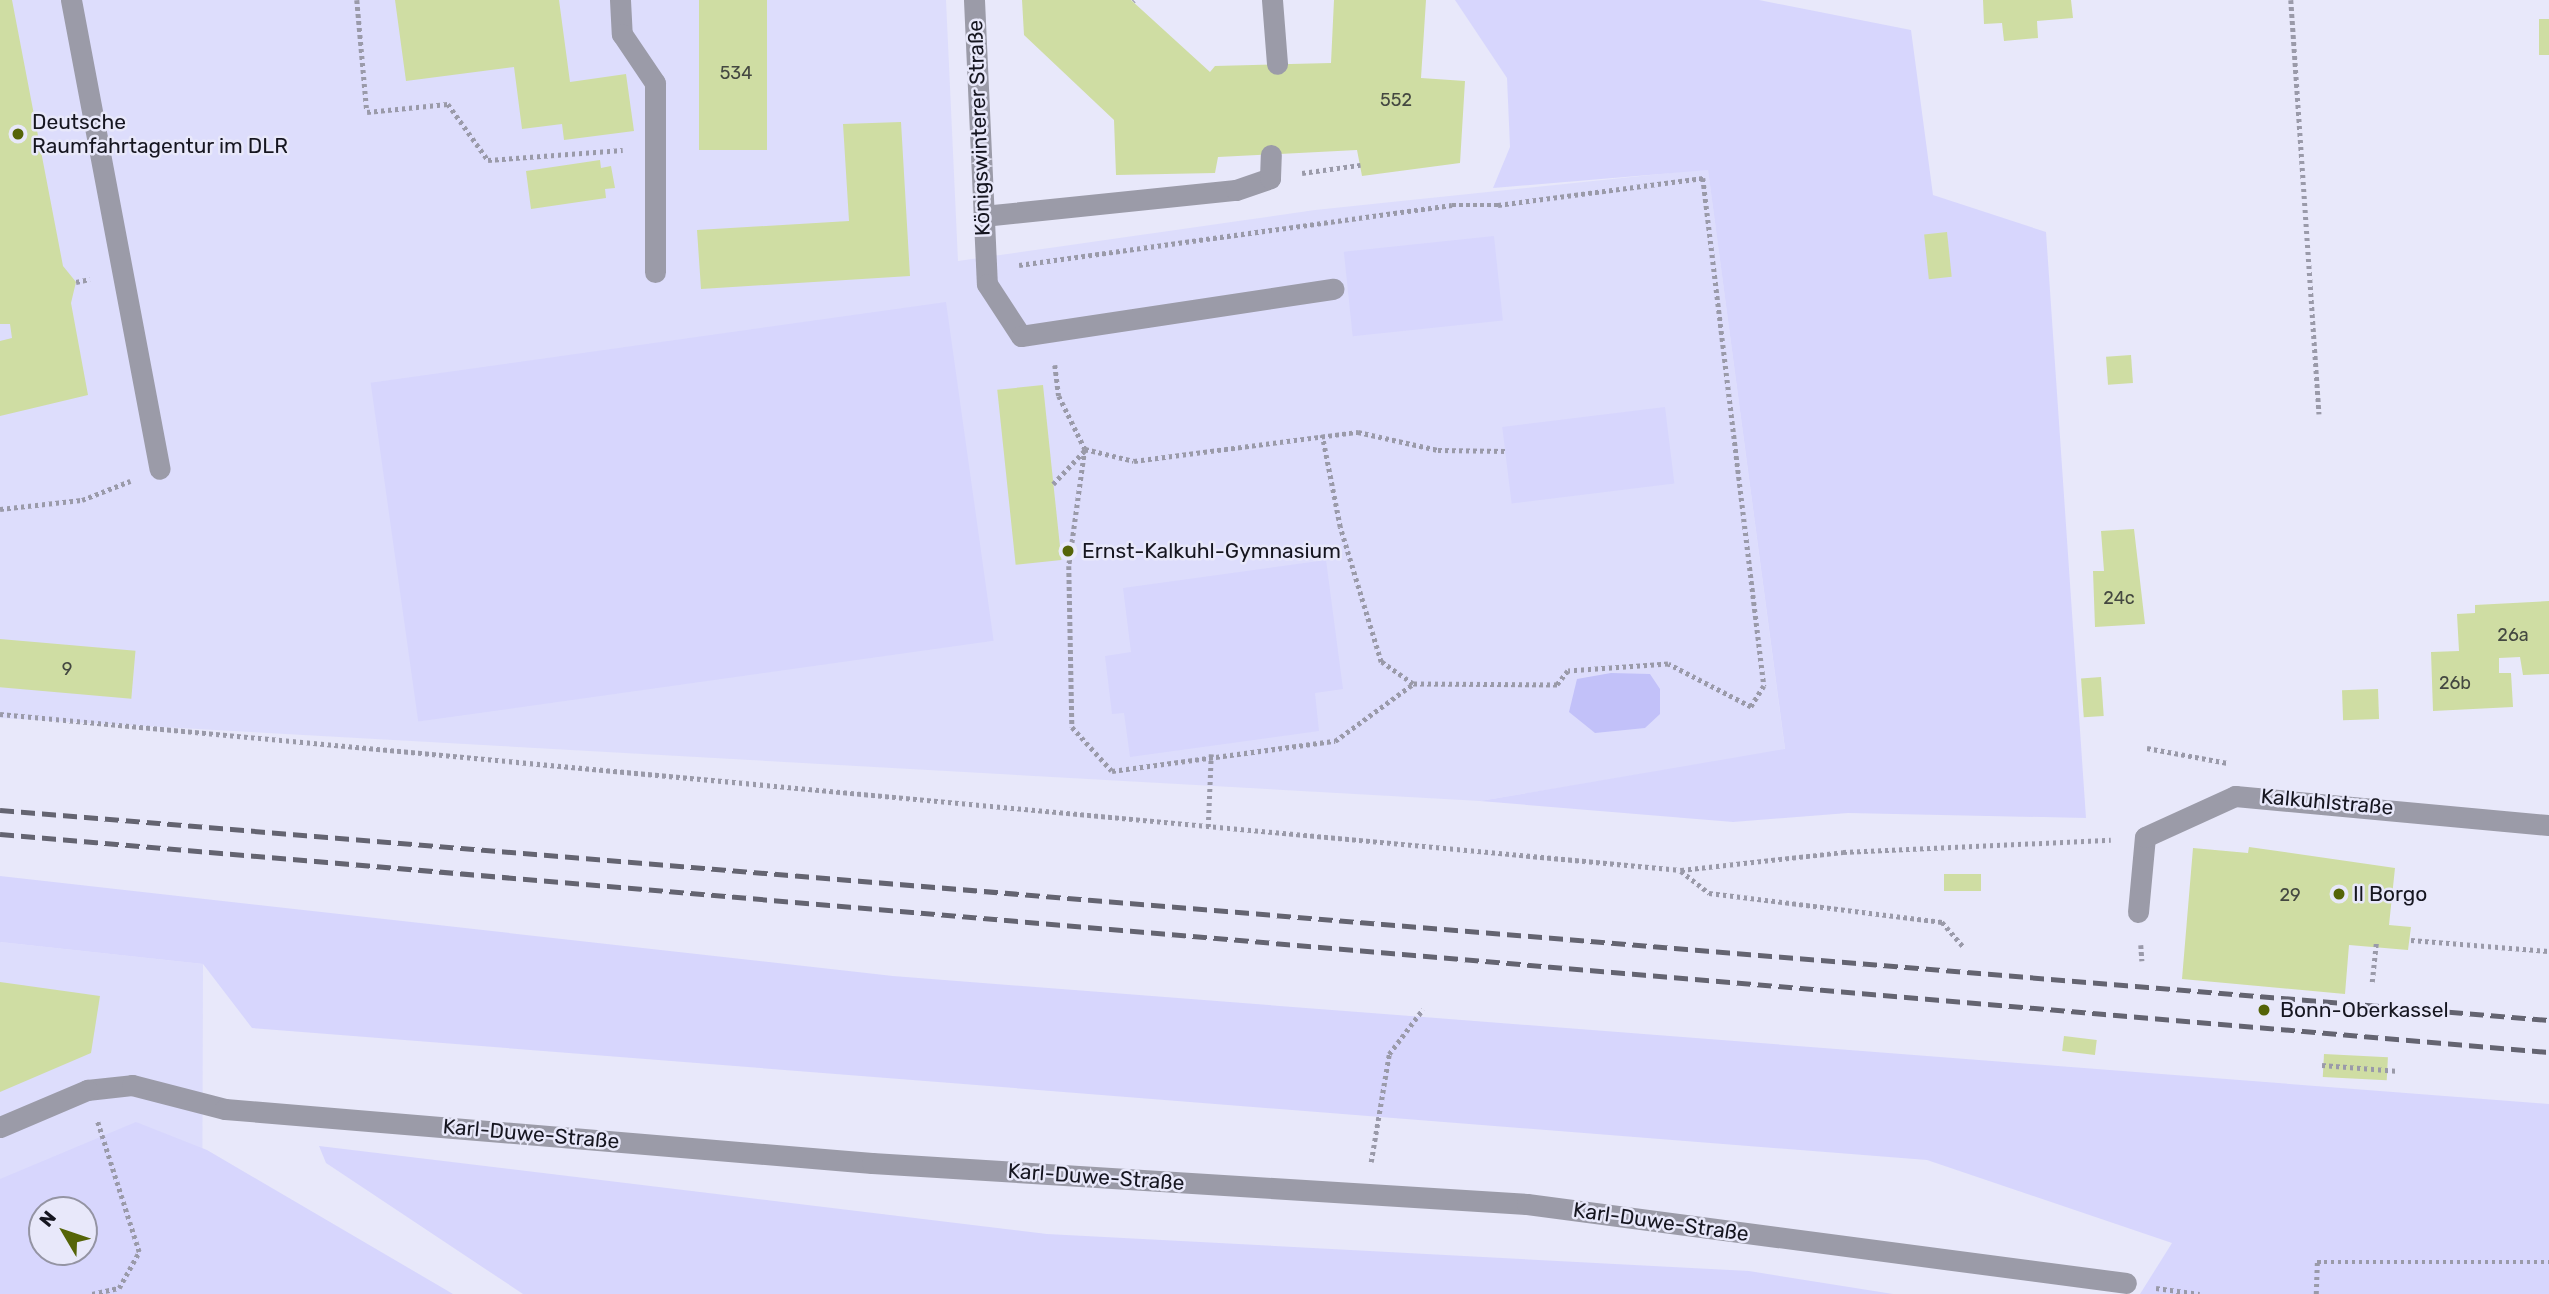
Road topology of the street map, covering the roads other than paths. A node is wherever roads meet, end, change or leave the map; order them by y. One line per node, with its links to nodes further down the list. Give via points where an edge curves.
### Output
1 (71, 0): 10 (street)
2 (620, 0): 8 (street, via 622,34 655,83)
3 (974, 0): 7 (street, Königswinterer Straße)
4 (1272, 0): 5 (street)
5 (1277, 64)
6 (1271, 155): 7 (street, via 1270,178 1236,190)
7 (984, 215): 9 (street, Königswinterer Straße, via 987,284 1021,336)
8 (655, 272)
9 (1333, 289)
10 (160, 469)
11 (2549, 825): 12 (street, Kalkuhlstraße, via 2273,795 2235,796 2145,837)
12 (2138, 912)
13 (0, 1127): 14 (street, Karl-Duwe-Straße, via 87,1090 132,1085 225,1109 872,1163 1527,1205)
14 (2126, 1283)

